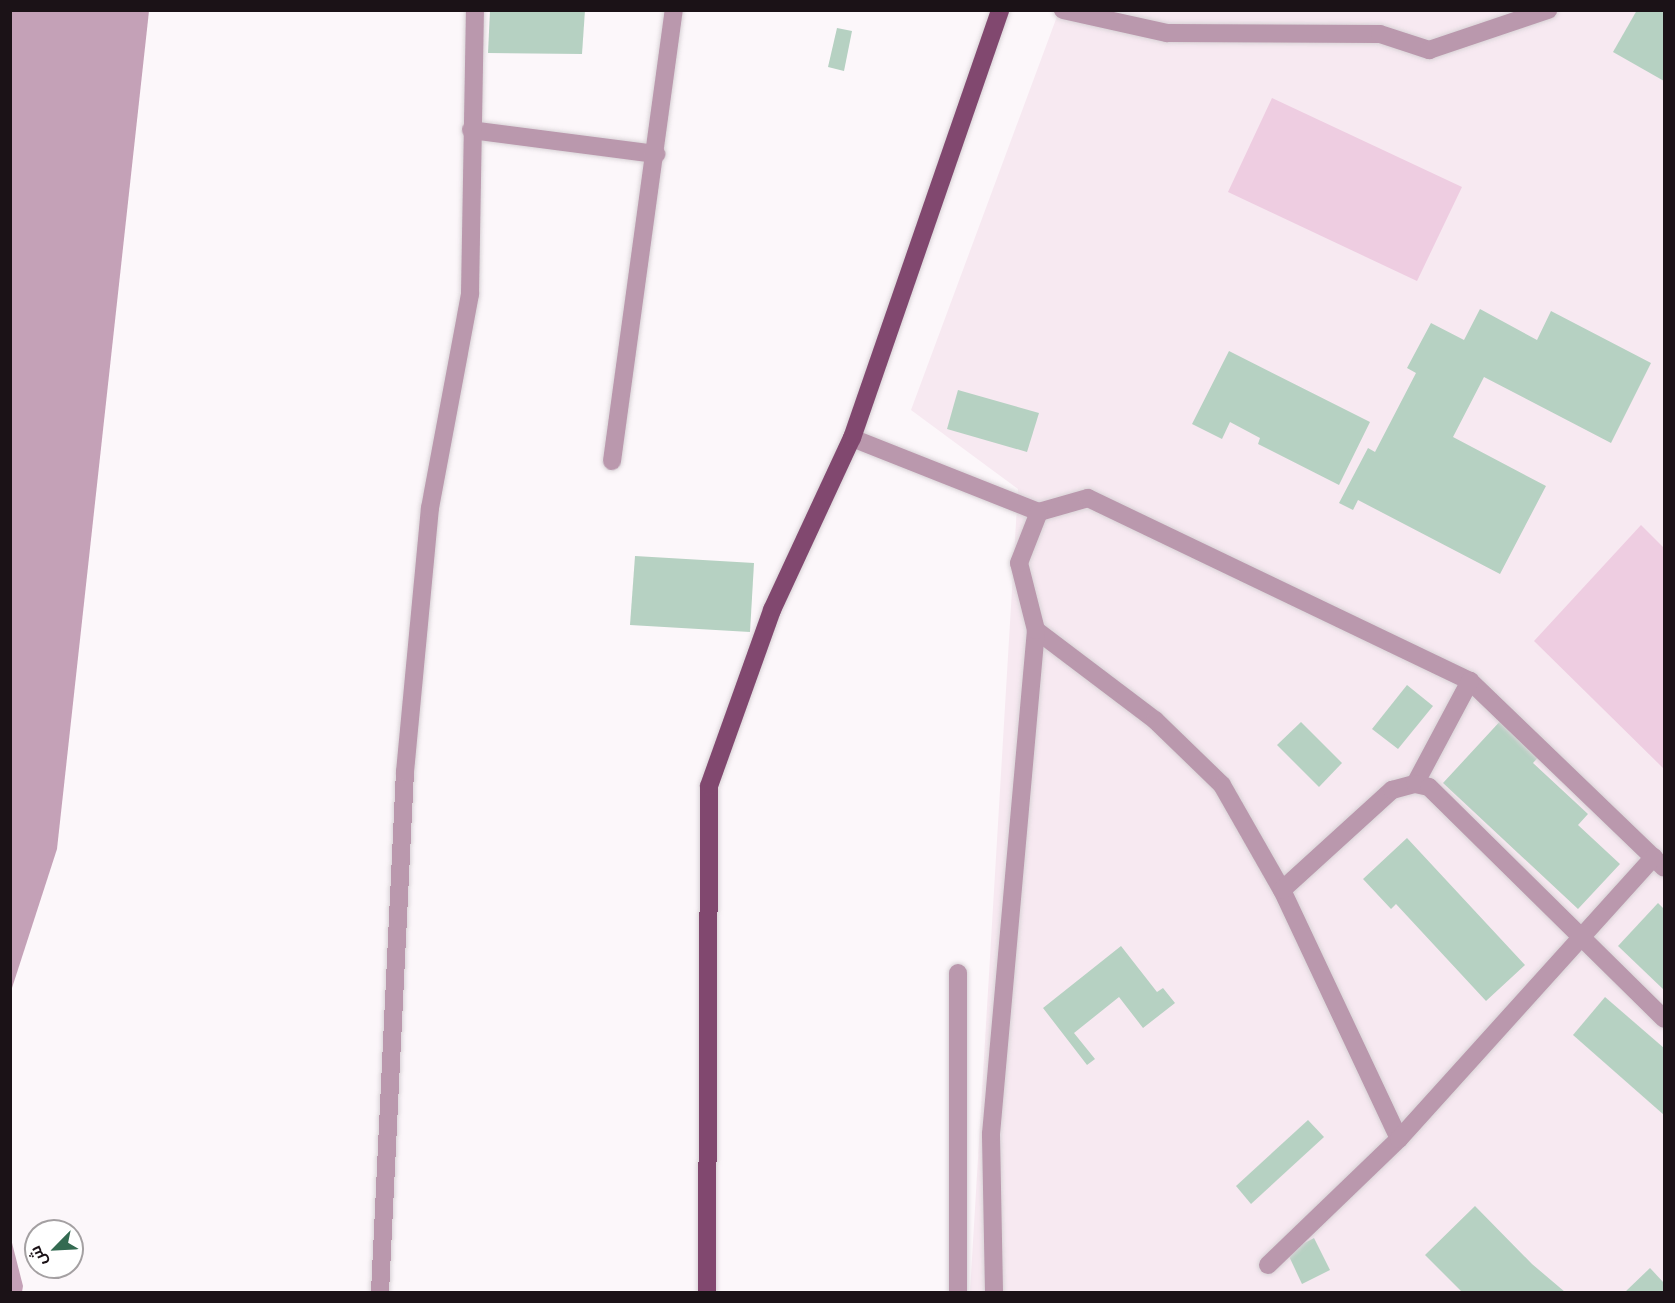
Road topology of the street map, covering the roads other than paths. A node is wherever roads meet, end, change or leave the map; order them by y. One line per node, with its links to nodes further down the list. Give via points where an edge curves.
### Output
1 (475, 10): 6 (street)
2 (674, 10): 7 (street)
3 (1000, 10): 8 (main road)
4 (1063, 10): 5 (street, via 1167,33 1380,34 1429,50)
5 (1548, 10)
6 (471, 130): 7 (street); 21 (street, via 470,294 430,508 405,772)
7 (656, 154): 9 (street)
8 (852, 438): 10 (street); 22 (main road, via 772,610 709,786)
9 (612, 460)
10 (1039, 512): 11 (street, via 1019,563); 12 (street, via 1088,498)
11 (1036, 630): 15 (street, via 1155,720 1222,785); 24 (street, via 991,1134)
12 (1470, 681): 13 (street); 14 (street)
13 (1415, 784): 15 (street, via 1392,790); 16 (street, via 1429,787)
14 (1659, 862): 16 (street)
15 (1282, 890): 19 (street)
16 (1580, 937): 18 (street); 19 (street)
17 (958, 973): 23 (street)
18 (1665, 1019)
19 (1399, 1139): 20 (street)
20 (1268, 1265)
21 (380, 1293)
22 (707, 1293)
23 (958, 1293)
24 (994, 1293)

